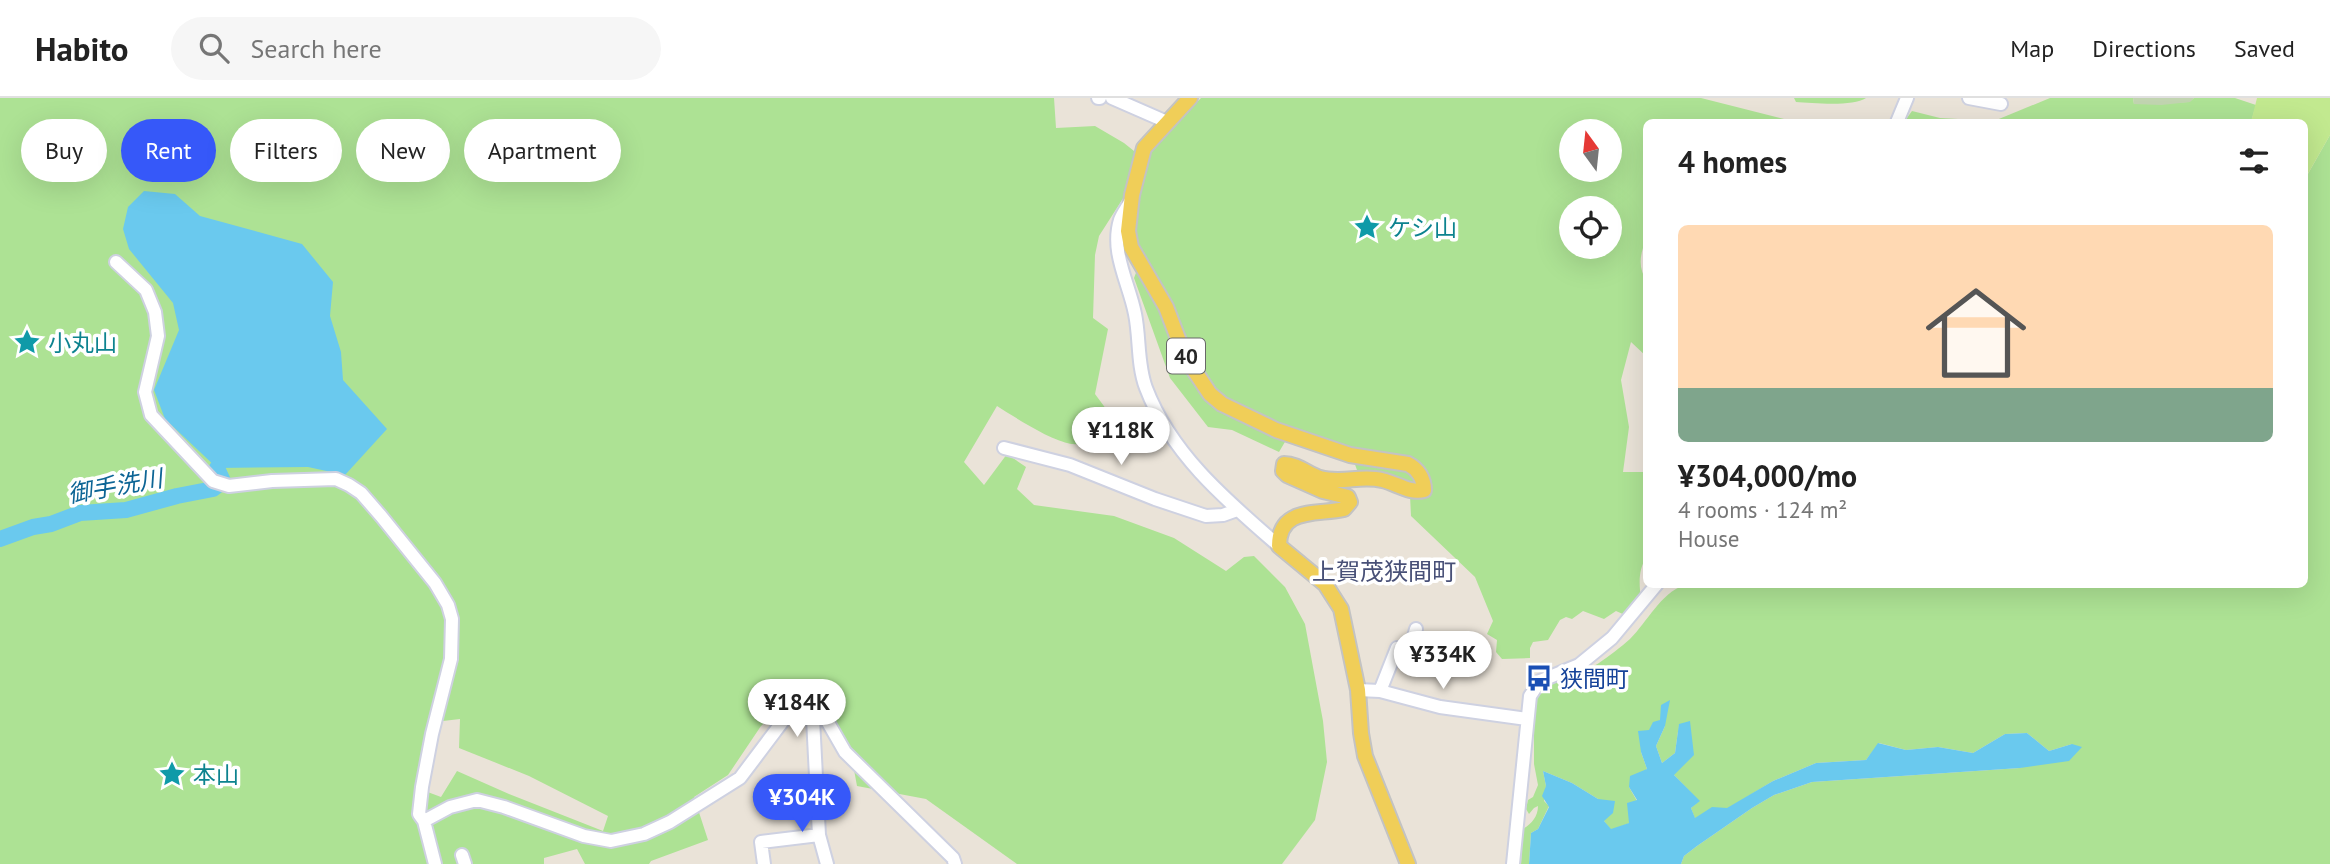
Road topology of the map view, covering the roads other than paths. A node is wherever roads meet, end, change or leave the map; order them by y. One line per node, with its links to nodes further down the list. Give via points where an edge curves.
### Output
1 (1112, 98): 7 (street)
2 (1190, 98): 7 (main road, 40)
3 (1907, 98): 6 (street)
4 (1969, 98): 5 (street)
5 (2001, 104)
6 (1898, 119)
7 (1167, 121): 8 (main road, 40, via 1144,148)
8 (1130, 202): 11 (street, via 1121,218 1116,249 1135,314 1146,388 1181,449); 12 (main road, 40, via 1131,247 1210,394 1276,430 1363,458 1408,464 1424,481 1424,490 1414,491 1377,479 1323,479 1284,464 1287,475 1348,497 1350,502 1344,509 1312,512 1288,522 1282,527)
9 (116, 262): 19 (street, via 139,281 155,312 158,336 145,391 151,415 213,481 229,486 321,478 349,485 381,516 448,605 450,659 422,787 419,814)
10 (1004, 448): 11 (street, via 1070,465 1206,516)
11 (1237, 510): 12 (street)
12 (1279, 546): 15 (main road, via 1325,584 1341,608)
13 (1654, 588): 18 (street, via 1591,656 1540,681 1530,696)
14 (1416, 629): 16 (street, via 1410,651 1397,648)
15 (1358, 690): 16 (street); 25 (main road, via 1365,756)
16 (1380, 691): 18 (street, via 1440,707)
17 (812, 699): 19 (street, via 798,701 740,778 644,834 611,841 584,836 477,800); 20 (street); 24 (street, via 845,751)
18 (1527, 719): 26 (street)
19 (424, 821): 21 (street)
20 (819, 835): 22 (street, via 755,842); 23 (street)
21 (435, 864)
22 (764, 864)
23 (827, 864)
24 (955, 864)
25 (1408, 864)
26 (1513, 864)

